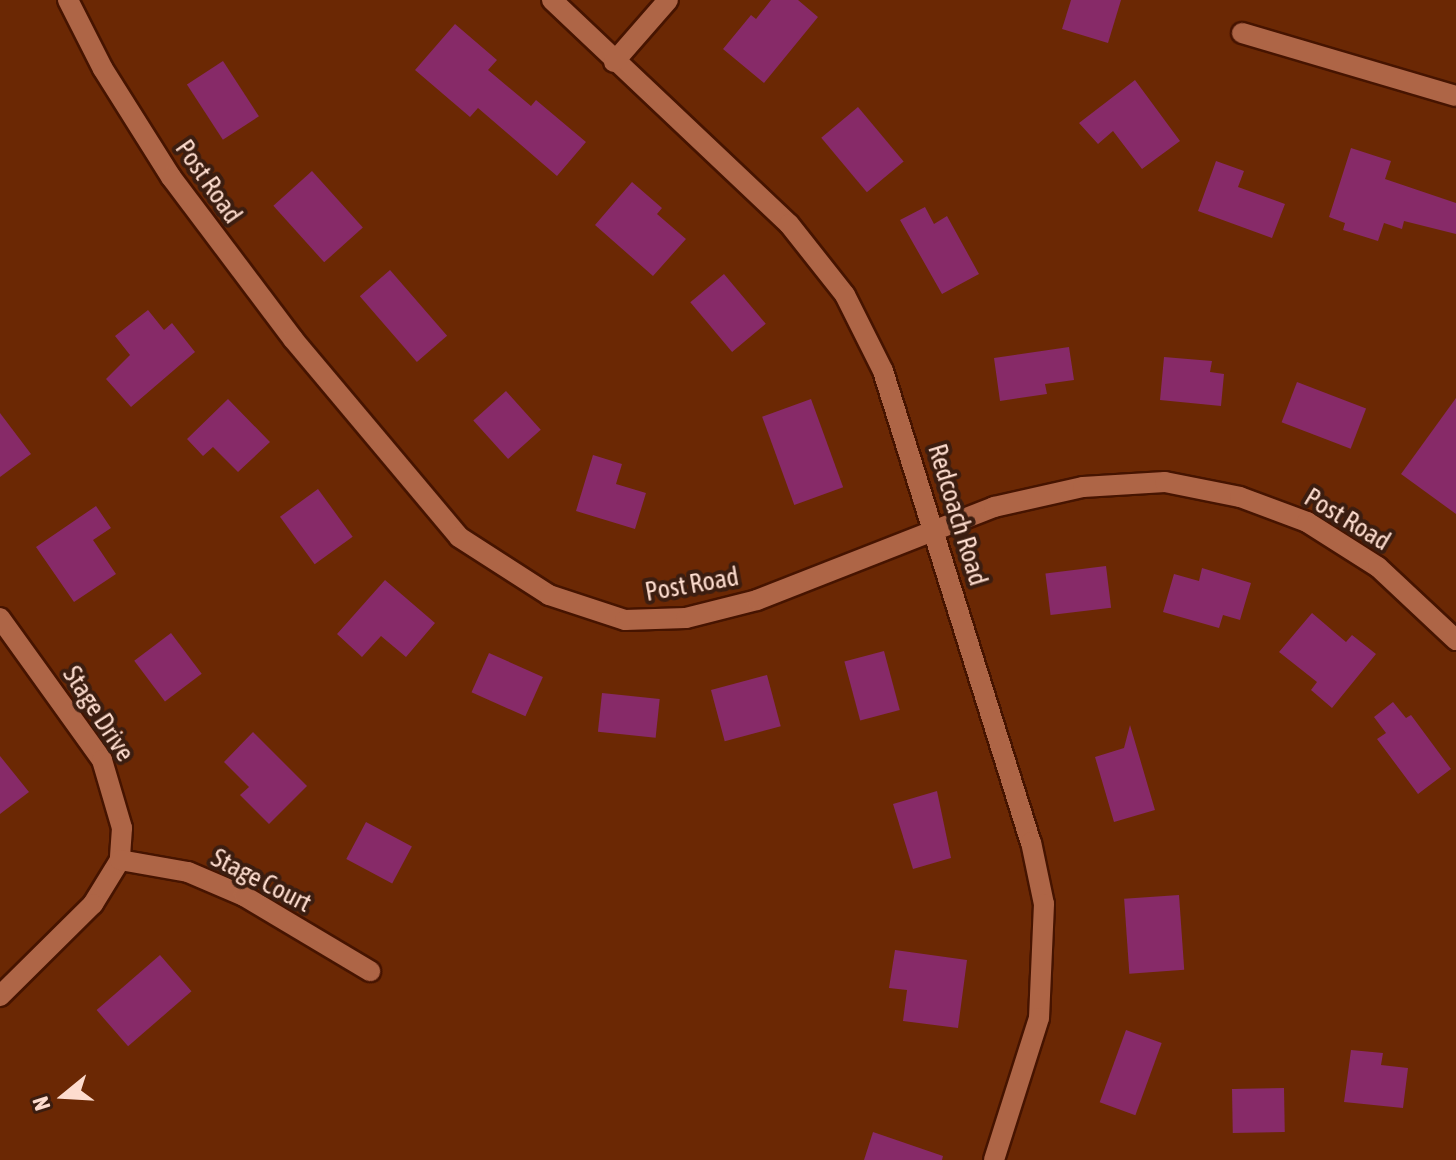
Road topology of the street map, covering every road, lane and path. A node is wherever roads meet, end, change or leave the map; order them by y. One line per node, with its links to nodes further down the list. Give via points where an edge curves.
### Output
1 (68, 0): 7 (street, Post Road, via 135,122 240,272 429,506 459,537 518,577 595,613 668,621 757,600)
2 (552, 0): 5 (street, Redcoach Road)
3 (668, 0): 5 (street)
4 (1242, 33): 6 (street)
5 (614, 62): 7 (street, Redcoach Road, via 762,195 845,295 883,371)
6 (1456, 96)
7 (934, 530): 9 (street, Post Road, via 1048,492 1151,483 1200,488 1273,508 1343,541 1419,600); 13 (street, Redcoach Road, via 1031,842 1044,904 1039,1018)
8 (0, 618): 10 (street, Stage Drive, via 102,760 119,806)
9 (1456, 640)
10 (120, 860): 11 (street, Stage Court, via 188,872 244,896); 12 (street, via 93,904)
11 (370, 971)
12 (0, 996)
13 (994, 1160)

